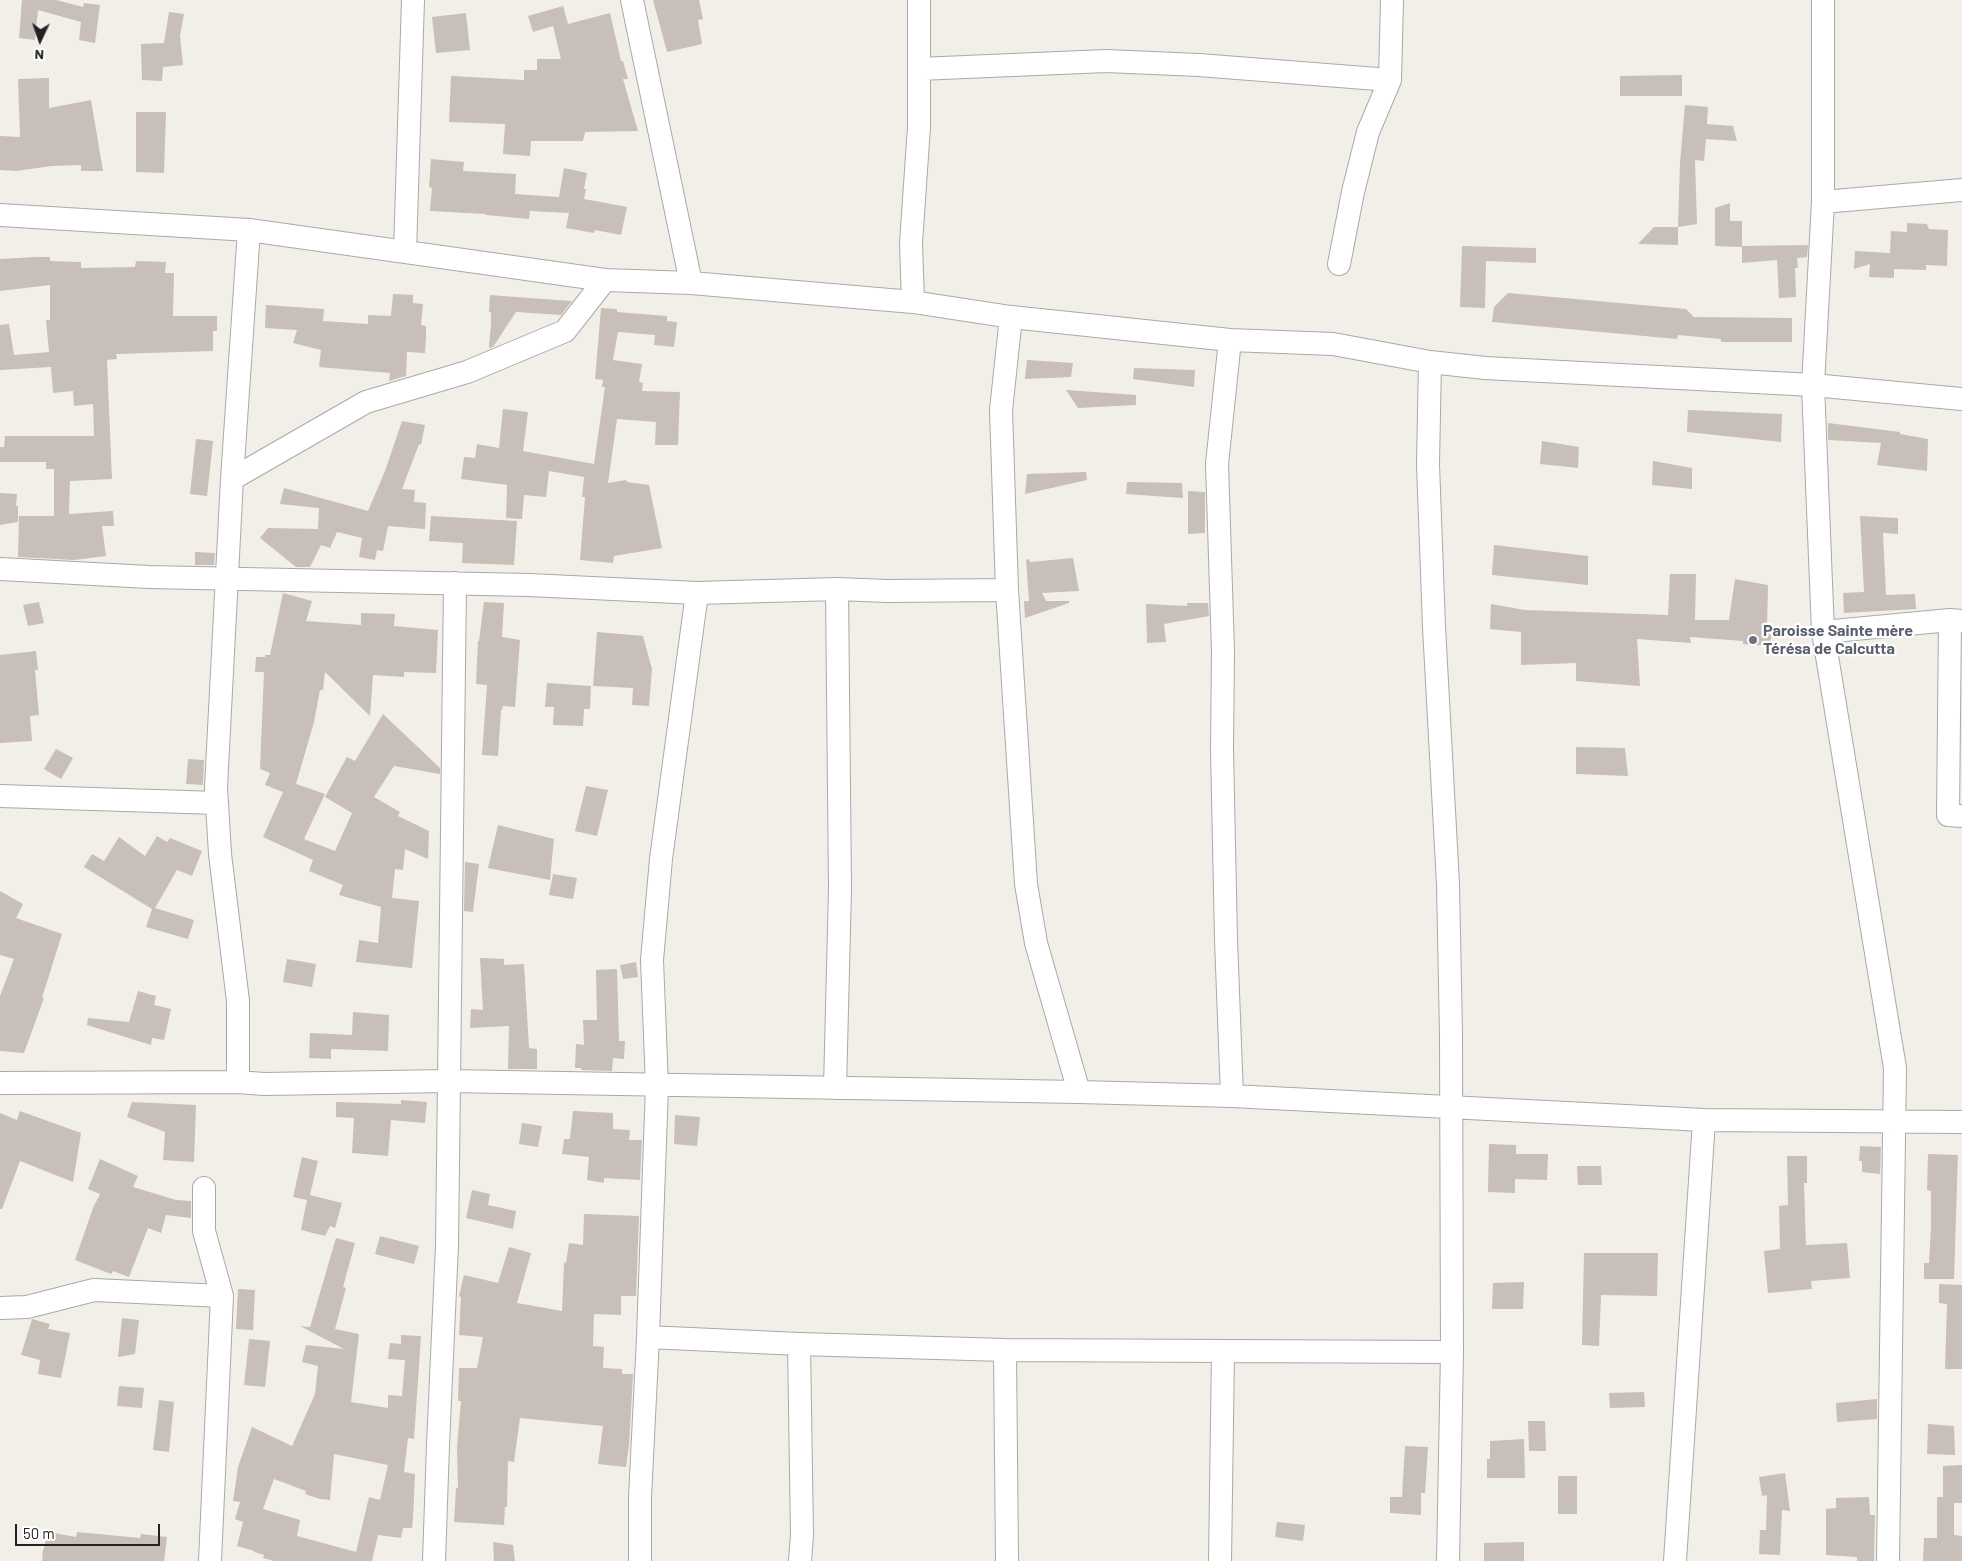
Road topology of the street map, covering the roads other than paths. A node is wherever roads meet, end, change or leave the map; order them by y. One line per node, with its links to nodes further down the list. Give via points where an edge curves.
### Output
1 (413, 0): 12 (street)
2 (632, 0): 15 (street)
3 (919, 0): 6 (street)
4 (1392, 0): 7 (street)
5 (1823, 0): 9 (street)
6 (919, 69): 7 (street, via 1106,61 1199,64); 16 (street, via 920,127 911,243)
7 (1390, 80): 13 (street, via 1368,132 1352,192)
8 (1962, 190): 9 (street)
9 (1824, 202): 20 (street)
10 (0, 216): 11 (street)
11 (249, 230): 12 (street); 22 (street)
12 (405, 252): 14 (street)
13 (1339, 264)
14 (605, 280): 15 (street); 22 (street, via 565,331 467,372 366,402)
15 (690, 283): 16 (street)
16 (913, 302): 17 (street)
17 (1011, 318): 18 (street); 27 (street, via 1001,410)
18 (1230, 340): 19 (street, via 1334,344); 40 (street, via 1217,464)
19 (1430, 362): 20 (street, via 1485,368); 41 (street, via 1428,474 1448,884)
20 (1813, 385): 21 (street); 30 (street)
21 (1962, 399)
22 (232, 479): 24 (street)
23 (0, 569): 24 (street)
24 (228, 580): 25 (street); 32 (street)
25 (455, 583): 28 (street); 34 (street)
26 (837, 589): 27 (street); 28 (street); 38 (street, via 840,889)
27 (1008, 590): 39 (street, via 1026,884 1036,943)
28 (697, 593): 37 (street, via 661,859 652,960)
29 (1956, 620): 30 (street); 33 (street, via 1948,815)
30 (1823, 632): 43 (street, via 1895,1068)
31 (0, 796): 32 (street)
32 (217, 804): 35 (street, via 238,1001)
33 (1962, 816)
34 (448, 1081): 35 (street); 37 (street); 54 (street, via 447,1245)
35 (238, 1082): 36 (street)
36 (0, 1084)
37 (657, 1086): 38 (street); 48 (street)
38 (835, 1088): 39 (street)
39 (1079, 1092): 40 (street)
40 (1232, 1096): 41 (street)
41 (1452, 1107): 42 (street); 52 (street)
42 (1704, 1120): 43 (street); 60 (street)
43 (1894, 1121): 44 (street); 61 (street)
44 (1962, 1122)
45 (204, 1188): 46 (street, via 204,1231)
46 (222, 1296): 47 (street, via 94,1290 27,1307); 53 (street)
47 (0, 1308)
48 (648, 1337): 49 (street); 55 (street)
49 (799, 1344): 50 (street); 56 (street)
50 (1005, 1350): 51 (street); 57 (street)
51 (1223, 1352): 52 (street); 58 (street)
52 (1452, 1352): 59 (street)
53 (210, 1561)
54 (434, 1561)
55 (640, 1561)
56 (800, 1561)
57 (1007, 1561)
58 (1220, 1561)
59 (1448, 1561)
60 (1675, 1561)
61 (1888, 1561)

